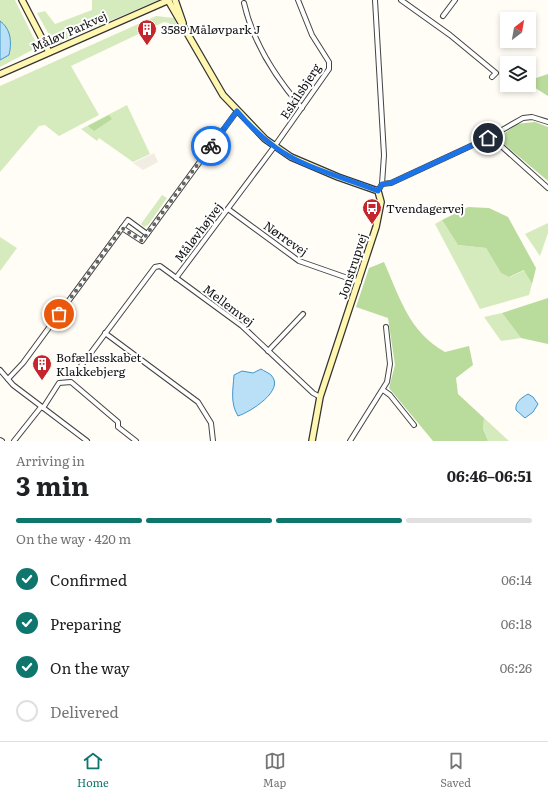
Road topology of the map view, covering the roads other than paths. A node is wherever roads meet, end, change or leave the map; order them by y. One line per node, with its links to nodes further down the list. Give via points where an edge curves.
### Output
1 (22, 0): 11 (street)
2 (168, 0): 10 (street); 11 (street, Måløv Parkvej)
3 (175, 0): 10 (street)
4 (298, 0): 14 (street, Eskilsbjerg, via 312,35 329,62 329,69)
5 (375, 0): 19 (street, via 384,155)
6 (401, 0): 13 (street, via 450,35 496,73)
7 (455, 0): 9 (street)
8 (244, 3): 14 (street, via 265,58)
9 (443, 16)
10 (184, 27): 15 (street, via 223,95)
11 (49, 52): 12 (street, Måløv Parkvej)
12 (0, 74)
13 (492, 77)
14 (302, 108): 18 (street, Eskilsbjerg)
15 (237, 111): 18 (street); 24 (street)
16 (548, 122): 17 (street, via 532,117 524,118)
17 (488, 138): 19 (street, via 391,183); 20 (street, via 499,144)
18 (274, 147): 21 (street, via 314,167); 22 (street, Måløvhøjvej)
19 (382, 184): 21 (street)
20 (548, 188)
21 (378, 191): 26 (street, Jonstrupvej, via 381,202)
22 (228, 209): 25 (street, Måløvhøjvej); 26 (street, Nørrevej, via 299,261)
23 (122, 228): 24 (street, via 142,241); 24 (street, via 128,220); 33 (street, via 24,363)
24 (147, 234)
25 (176, 278): 29 (street, Måløvhøjvej, via 160,266 155,267); 30 (street, Mellemvej, via 242,326)
26 (359, 282): 35 (street, Jonstrupvej)
27 (303, 314): 30 (street)
28 (386, 327): 34 (street, via 390,364)
29 (105, 334): 32 (street, Måløvhøjvej); 41 (street, via 198,402 211,423)
30 (268, 351): 35 (street, Mellemvej)
31 (0, 370): 33 (street)
32 (75, 374)
33 (8, 379): 36 (street)
34 (383, 390): 37 (street, via 390,394); 43 (street)
35 (320, 397): 42 (street, Jonstrupvej)
36 (42, 407): 38 (street, via 59,383 71,382 118,422 118,427); 39 (street); 40 (street)
37 (414, 425)
38 (136, 440)
39 (14, 441)
40 (87, 441)
41 (213, 441)
42 (312, 441)
43 (350, 441)

